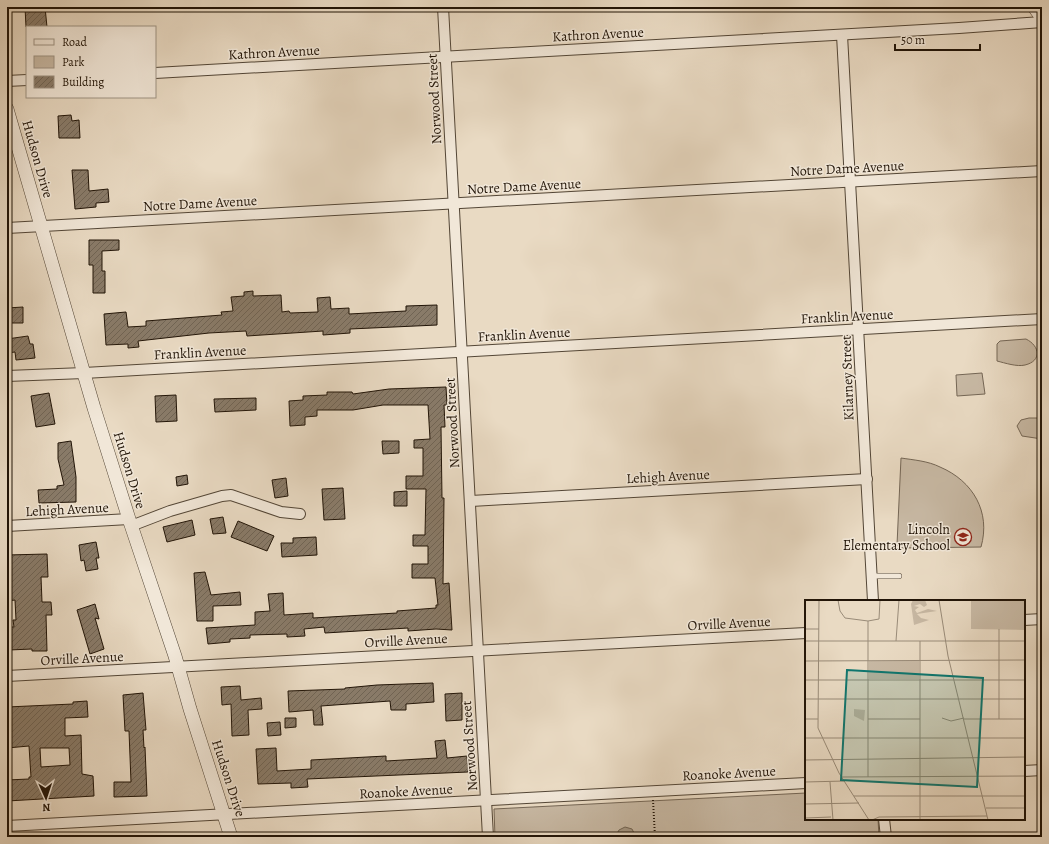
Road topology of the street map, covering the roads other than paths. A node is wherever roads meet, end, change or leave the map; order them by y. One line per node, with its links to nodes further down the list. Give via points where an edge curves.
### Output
1 (443, 7): 6 (street, Norwood Street)
2 (1034, 7): 3 (street)
3 (1042, 18)
4 (1042, 22): 5 (street, Kathron Avenue)
5 (842, 34): 6 (street, Kathron Avenue); 12 (street, Kilarney Street)
6 (446, 56): 7 (street, Kathron Avenue); 13 (street, Norwood Street)
7 (156, 73)
8 (26, 80): 9 (street)
9 (7, 81)
10 (7, 109): 14 (street, Hudson Drive)
11 (1042, 171): 12 (street, Notre Dame Avenue)
12 (851, 182): 13 (street, Notre Dame Avenue); 17 (street, Kilarney Street)
13 (454, 203): 14 (street, Notre Dame Avenue); 18 (street, Norwood Street)
14 (42, 226): 15 (street, Notre Dame Avenue); 19 (street, Hudson Drive)
15 (7, 228)
16 (1042, 319): 17 (street, Franklin Avenue)
17 (859, 329): 18 (street, Franklin Avenue); 21 (street, Kilarney Street)
18 (462, 352): 19 (street, Franklin Avenue); 22 (street, Norwood Street)
19 (84, 373): 20 (street, Franklin Avenue); 24 (street, Hudson Drive)
20 (7, 376)
21 (867, 479): 22 (street, Lehigh Avenue); 26 (street, Kilarney Street)
22 (471, 501): 32 (street, Norwood Street)
23 (300, 514): 24 (street, Lehigh Avenue, via 281,512 227,495)
24 (130, 522): 25 (street, Lehigh Avenue); 33 (street, Hudson Drive)
25 (7, 526)
26 (872, 576): 27 (lane); 28 (street, Kilarney Street)
27 (899, 576)
28 (873, 600)
29 (1025, 620): 30 (street)
30 (1042, 620)
31 (805, 633): 32 (street, Orville Avenue)
32 (478, 650): 33 (street, Orville Avenue); 38 (street, Norwood Street)
33 (179, 668): 34 (street, Orville Avenue); 39 (street, Hudson Drive)
34 (7, 676)
35 (1042, 770): 36 (street)
36 (1025, 771)
37 (805, 783): 38 (street, Roanoke Avenue)
38 (487, 801): 39 (street, Roanoke Avenue); 43 (street, Norwood Street)
39 (224, 814): 41 (street, Roanoke Avenue); 42 (street, Hudson Drive)
40 (884, 820): 44 (street)
41 (7, 826)
42 (231, 837)
43 (488, 837)
44 (886, 837)

